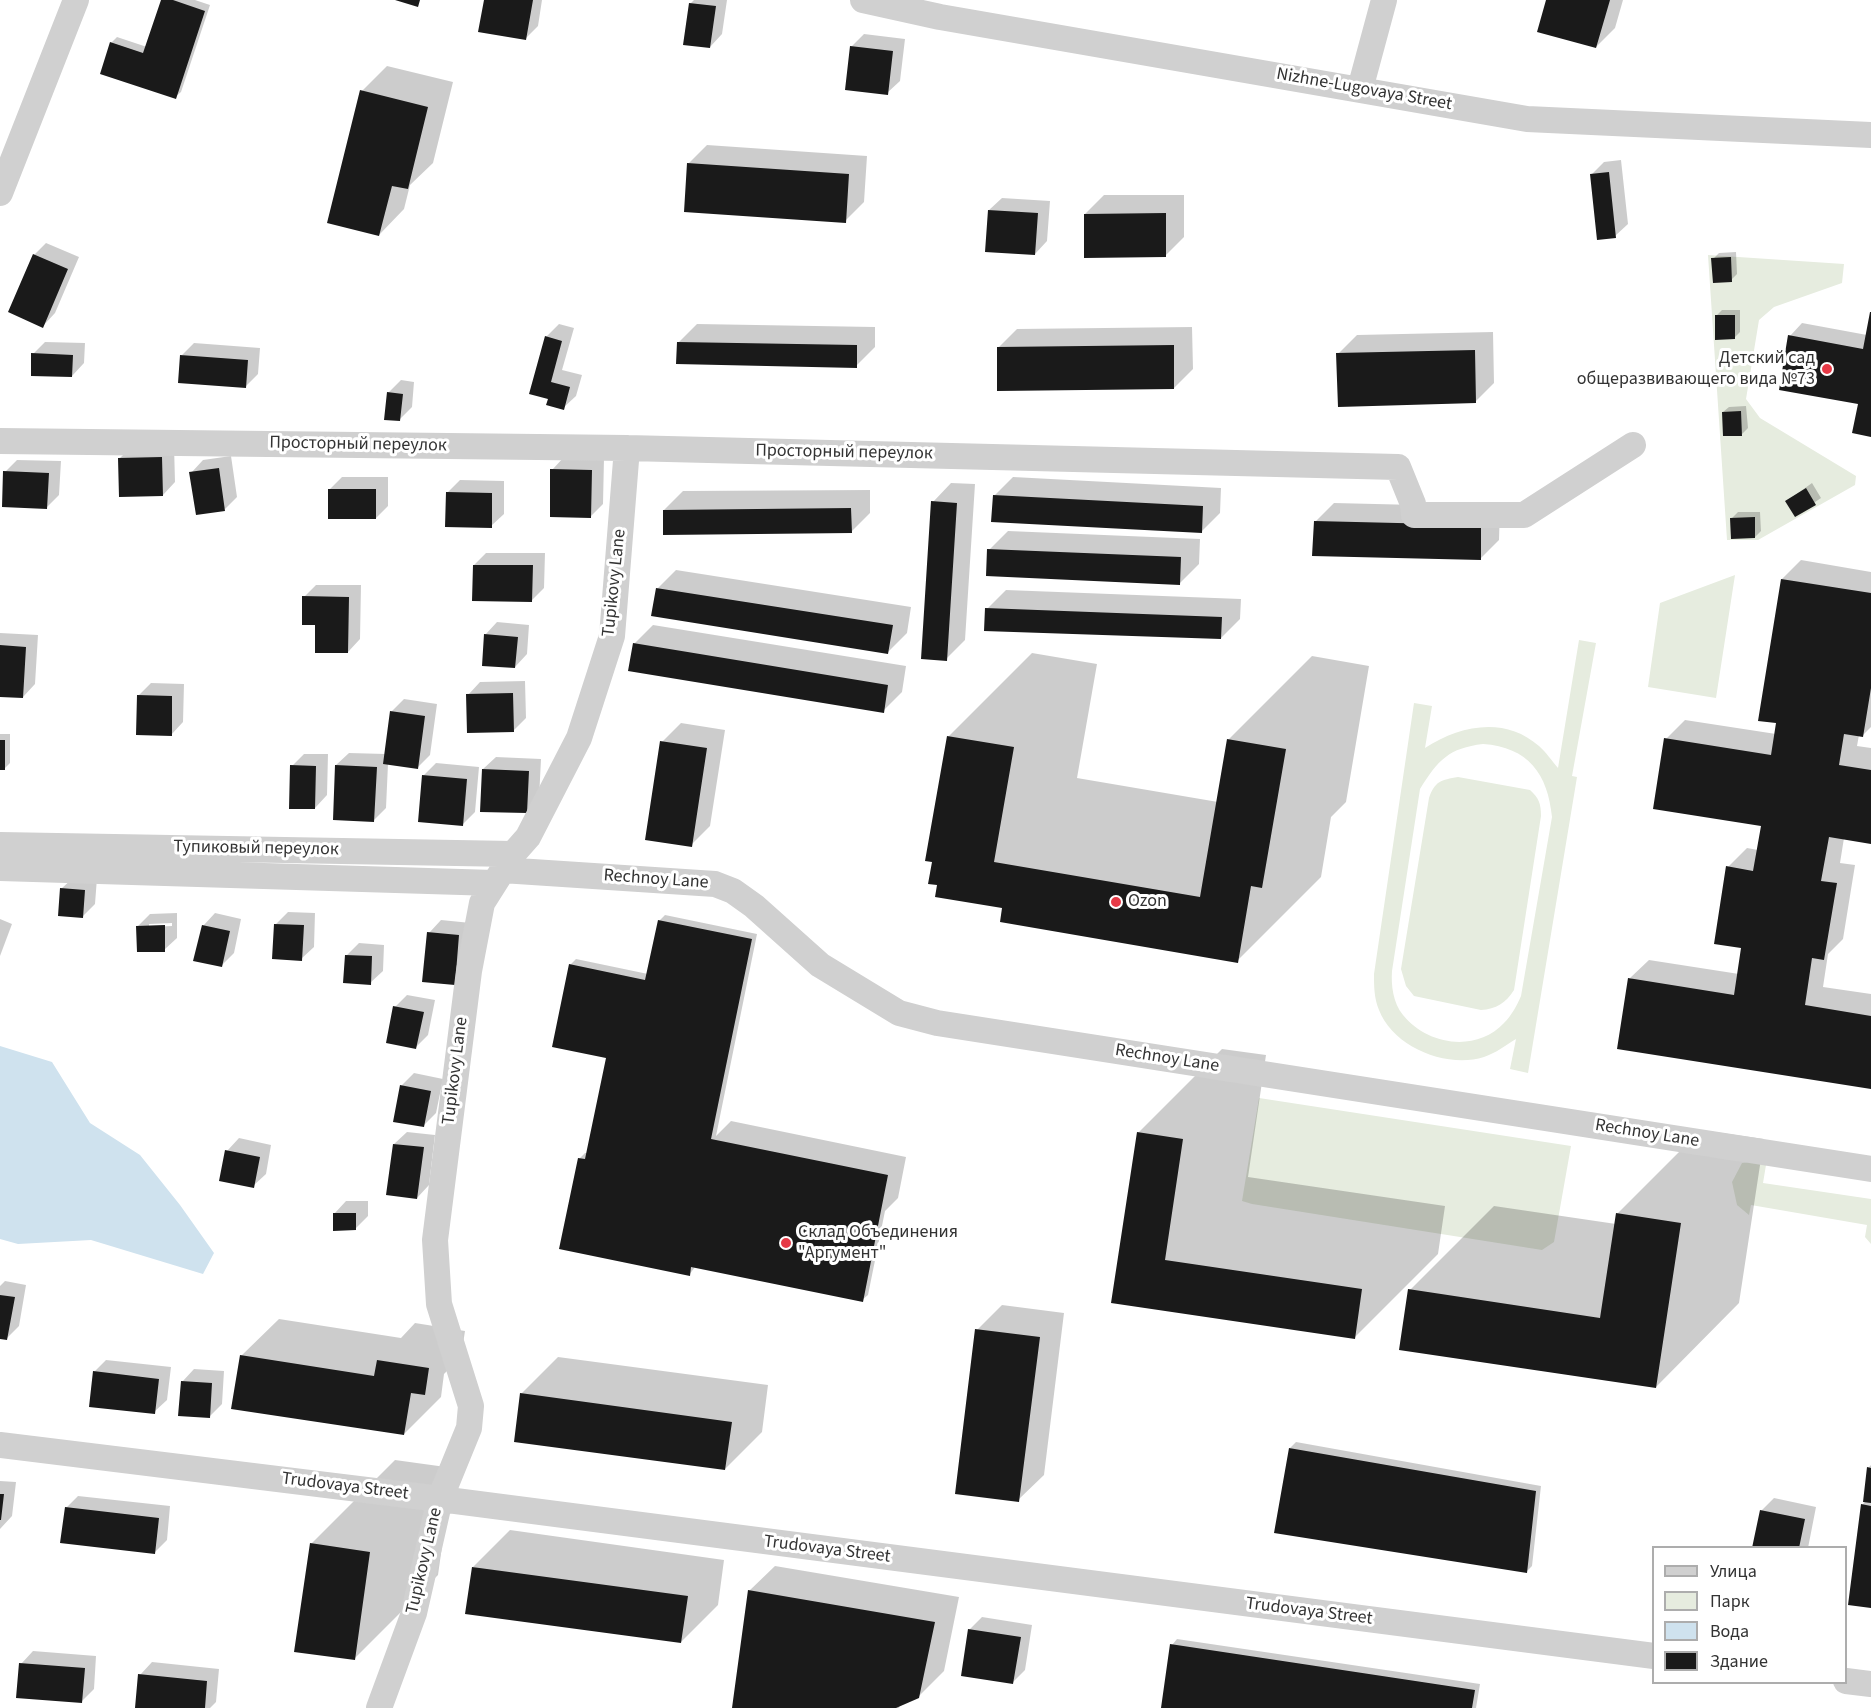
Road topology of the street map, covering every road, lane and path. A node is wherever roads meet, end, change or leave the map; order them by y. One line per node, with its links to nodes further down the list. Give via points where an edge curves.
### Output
1 (76, 0): 6 (street)
2 (863, 0): 4 (street, Nizhne-Lugovaya Street, via 940,17)
3 (1384, 0): 4 (street)
4 (1360, 88): 5 (street, Nizhne-Lugovaya Street, via 1527,119)
5 (1871, 135)
6 (0, 193)
7 (0, 441): 9 (street, Просторный переулок)
8 (1633, 445): 9 (street, Просторный переулок, via 1524,515 1414,515 1398,467)
9 (627, 448): 12 (street, Tupikovy Lane, via 612,636 579,738 528,837)
10 (0, 845): 12 (street, Тупиковый переулок)
11 (0, 868): 12 (street, Тупиковый переулок)
12 (503, 869): 13 (street, Rechnoy Lane, via 715,884 754,906 820,965 899,1013 937,1023); 15 (street, Tupikovy Lane, via 482,903 469,971 435,1240 439,1304 471,1406 469,1428)
13 (1871, 1169)
14 (0, 1444): 15 (street, Trudovaya Street)
15 (440, 1499): 16 (street, Trudovaya Street); 19 (street, Tupikovy Lane, via 414,1613)
16 (1652, 1656)
17 (1847, 1681): 18 (street)
18 (1871, 1684)
19 (379, 1708)

